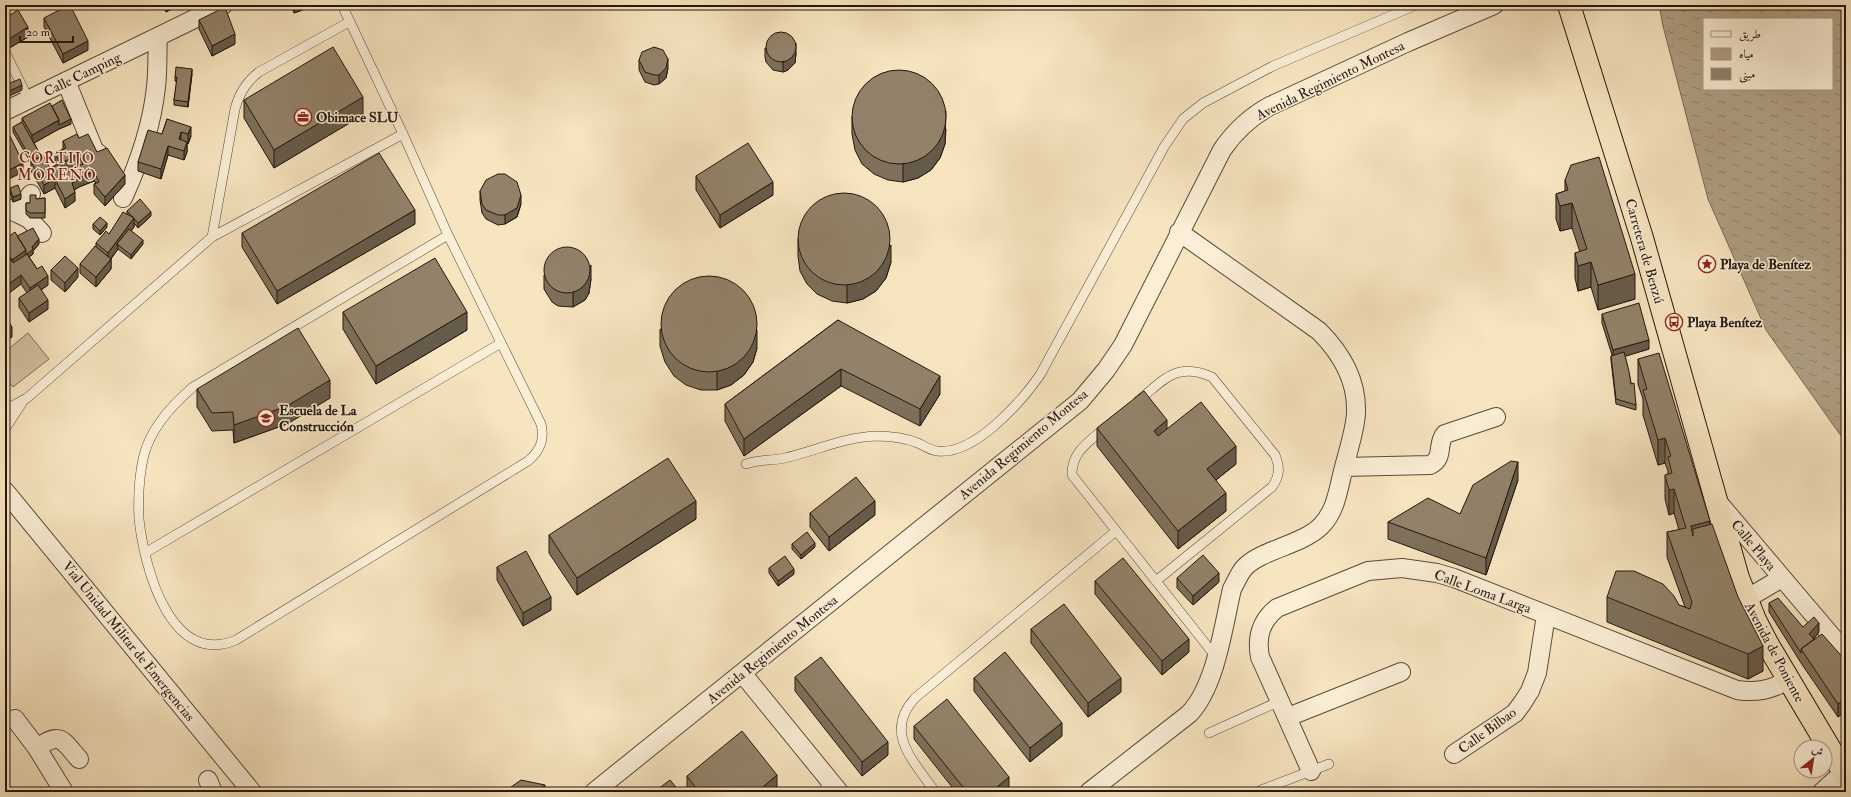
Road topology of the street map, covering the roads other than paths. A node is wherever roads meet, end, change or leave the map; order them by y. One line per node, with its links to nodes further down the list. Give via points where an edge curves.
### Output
1 (224, 5): 7 (street, Calle Camping)
2 (342, 5): 6 (lane)
3 (1416, 5): 28 (lane, via 1273,66 1203,103 1183,119 1164,147 1040,375 1014,409 974,442 948,451 927,448 904,439 859,438 783,458 757,460)
4 (1494, 5): 17 (street, Avenida Regimiento Montesa, via 1270,106 1250,119 1230,138 1222,150)
5 (1569, 5): 31 (highway, Carretera de Benzú, via 1642,238)
6 (349, 22): 12 (lane); 20 (lane, via 259,72 240,92)
7 (158, 37): 9 (street, Calle Camping); 13 (street, via 156,86 144,142)
8 (6, 54): 10 (lane)
9 (66, 82): 10 (street, Calle Camping); 13 (street, via 94,150 98,154 110,154 125,176)
10 (29, 100): 11 (street, Calle Camping)
11 (5, 111)
12 (403, 134): 19 (lane); 20 (lane)
13 (131, 180): 15 (street)
14 (31, 194): 16 (street)
15 (123, 198)
16 (10, 210): 18 (street, via 29,219)
17 (1179, 232): 29 (street, via 1319,331 1338,353 1351,380 1356,412); 41 (street, Avenida Regimiento Montesa, via 1123,345 1106,370 1080,400)
18 (42, 233)
19 (448, 235): 21 (lane); 33 (lane, via 193,387 180,398 159,423 144,454 139,497)
20 (212, 237): 22 (lane)
21 (501, 343): 33 (lane); 33 (lane, via 543,430 542,444 534,456 236,640 219,646 209,646 184,635 165,607 155,586)
22 (27, 398): 24 (lane); 27 (lane)
23 (1129, 408): 35 (lane, via 1171,374 1188,371 1205,374 1212,377 1278,462 1278,476 1272,486)
24 (5, 410)
25 (1496, 417): 29 (street, via 1445,434 1441,441 1440,455 1430,464)
26 (1111, 423): 32 (lane, via 1076,454 1072,476)
27 (5, 429)
28 (746, 464)
29 (1344, 467): 39 (street, via 1333,510 1321,526 1312,534 1262,556 1245,567 1232,589)
30 (5, 491): 55 (street, Vial Unidad Militar de Emergencias)
31 (1714, 498): 34 (street, Calle Playa); 36 (highway, Avenida de Poniente)
32 (1116, 531): 35 (lane); 57 (lane, via 908,706 901,724 903,742)
33 (145, 553)
34 (1782, 578): 36 (street, Calle Playa); 38 (street)
35 (1156, 581): 39 (lane)
36 (1746, 599): 42 (highway, Avenida de Poniente)
37 (1546, 615): 42 (street, Calle Loma Larga, via 1737,690 1761,691); 43 (street, Calle Loma Larga, via 1437,573 1402,568 1368,571 1285,603 1264,622 1258,639 1259,652); 47 (street, Calle Bilbao, via 1537,673 1523,702 1515,713)
38 (1846, 653)
39 (1216, 657): 58 (street, via 1206,690 1196,707)
40 (1401, 672): 43 (street)
41 (742, 673): 52 (street); 56 (street, Avenida Regimiento Montesa)
42 (1788, 680): 51 (highway, Avenida de Poniente)
43 (1284, 709): 45 (lane); 50 (street, Calle Loma Larga)
44 (15, 719): 46 (street)
45 (1209, 734)
46 (37, 748): 48 (street, via 56,738 63,741); 54 (street)
47 (1454, 754)
48 (79, 759)
49 (1329, 764): 50 (lane)
50 (1311, 771): 53 (lane)
51 (1845, 774): 59 (street)
52 (831, 789)
53 (1261, 790)
54 (64, 792)
55 (252, 792)
56 (594, 792)
57 (935, 792)
58 (1089, 792)
59 (1822, 792)

